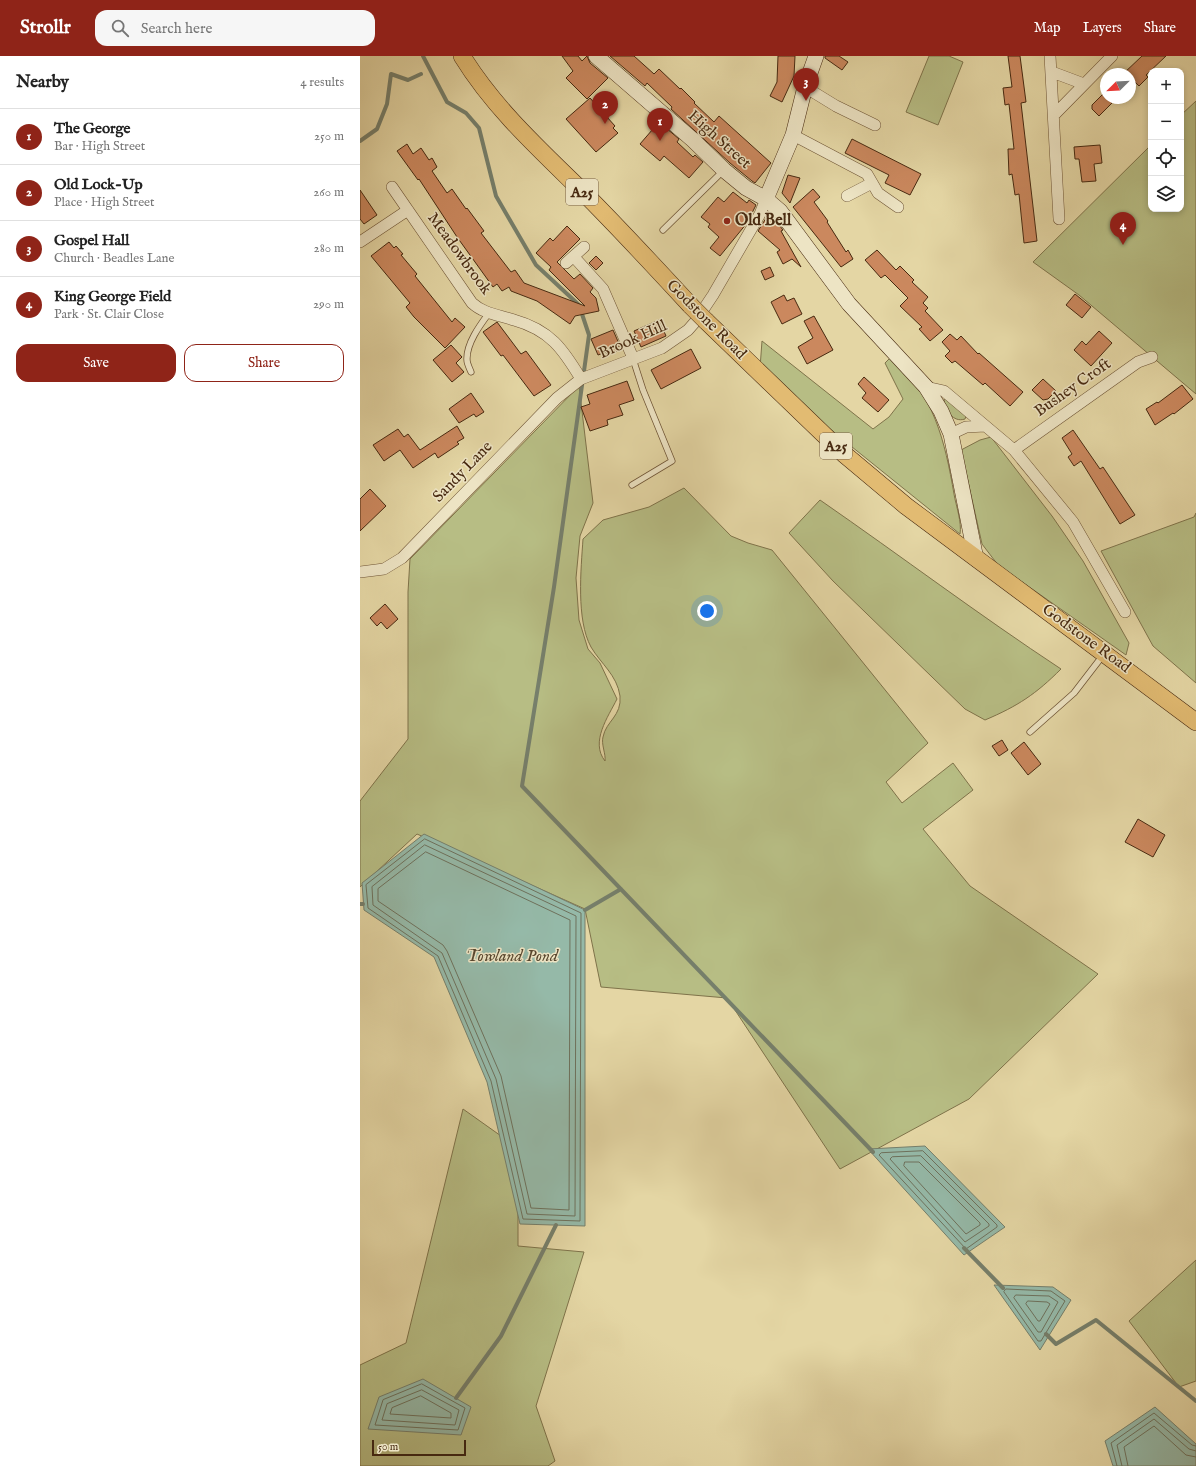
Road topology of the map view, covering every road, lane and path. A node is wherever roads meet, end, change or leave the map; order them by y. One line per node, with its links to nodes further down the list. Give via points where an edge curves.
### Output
1 (462, 56): 33 (main road, Godstone Road / A25, bridge, via 478,82 513,122 609,218 706,321 844,454 906,506)
2 (596, 56): 12 (street, High Street)
3 (1050, 56): 6 (street)
4 (1112, 56): 7 (street)
5 (814, 57): 8 (street)
6 (1052, 72): 7 (street); 9 (street)
7 (1084, 84): 9 (street)
8 (805, 87): 10 (street); 11 (street)
9 (1054, 114): 19 (street)
10 (875, 125)
11 (793, 135): 13 (street, via 867,174); 16 (street)
12 (724, 170): 16 (street, High Street, via 746,188); 20 (lane)
13 (872, 183): 15 (street); 17 (street, via 878,193)
14 (392, 187): 18 (street, Meadowbrook)
15 (847, 196)
16 (766, 199): 25 (street, Brook Hill, via 756,221 695,322 671,343); 28 (street, via 780,211 849,304)
17 (898, 206)
18 (408, 210): 21 (street, Meadowbrook); 23 (street, Meadowbrook, via 466,296 478,308)
19 (1059, 219)
20 (663, 230)
21 (360, 242)
22 (584, 247): 25 (street, via 570,260 603,289)
23 (489, 313): 26 (lane, via 470,347 467,360); 27 (street, Meadowbrook, via 534,327 554,340)
24 (1152, 357): 31 (street, Bushey Croft, via 1138,362)
25 (633, 358): 27 (street, Brook Hill); 32 (lane, via 672,461)
26 (471, 372)
27 (586, 377): 34 (street, Sandy Lane, via 557,398 402,558 384,569)
28 (926, 386): 29 (street, via 944,391); 30 (street)
29 (984, 426): 30 (street, via 966,427); 31 (street)
30 (951, 434): 33 (street)
31 (1014, 450): 35 (street, via 1073,522)
32 (632, 485)
33 (976, 559): 36 (main road, Godstone Road / A25)
34 (360, 572)
35 (1125, 612)
36 (1105, 653): 37 (main road, Godstone Road / A25); 38 (lane, via 1074,693)
37 (1196, 722)
38 (1030, 732)

